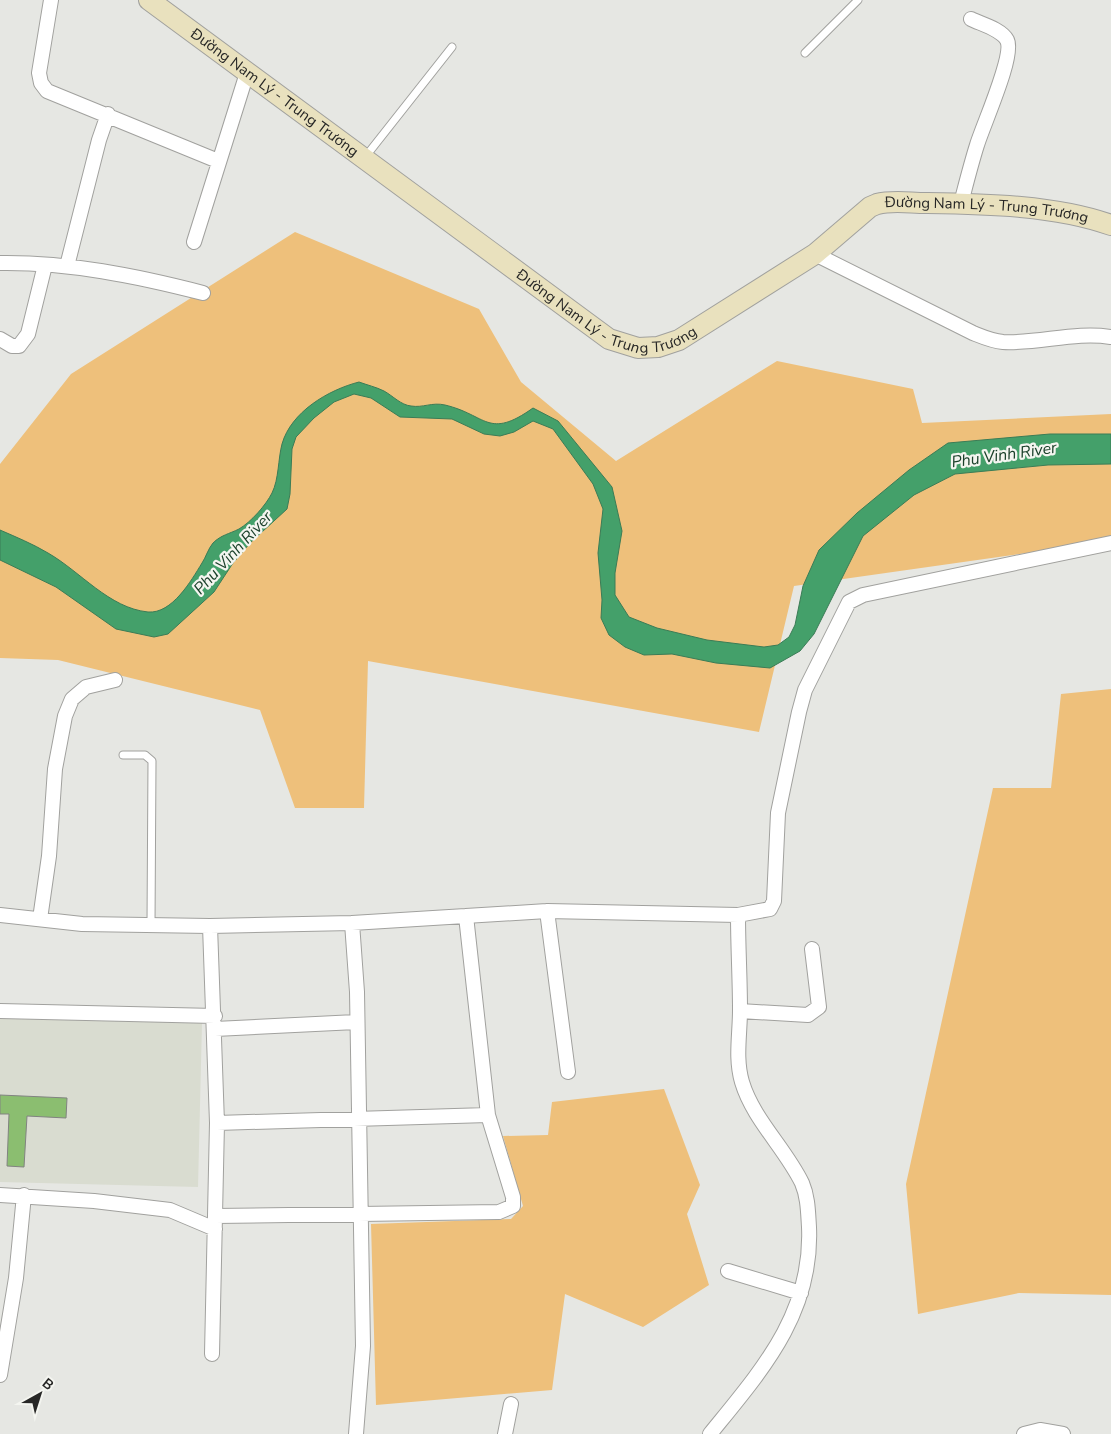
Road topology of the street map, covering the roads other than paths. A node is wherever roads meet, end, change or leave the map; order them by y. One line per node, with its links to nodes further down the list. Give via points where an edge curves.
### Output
1 (51, 0): 9 (street, via 39,73 41,84 57,96)
2 (149, 0): 4 (main road, Đường Nam Lý - Trung Trương)
3 (858, 0): 7 (lane)
4 (169, 6): 8 (main road, Đường Nam Lý - Trung Trương)
5 (971, 19): 12 (street, via 1004,35 1009,49)
6 (452, 47): 10 (lane)
7 (805, 53)
8 (247, 73): 10 (main road, Đường Nam Lý - Trung Trương); 11 (street)
9 (108, 114): 11 (street); 18 (street)
10 (364, 158): 15 (main road, Đường Nam Lý - Trung Trương, via 609,339 628,347 658,347 679,340)
11 (218, 161): 14 (street)
12 (960, 204): 13 (main road, Đường Nam Lý - Trung Trương, via 1077,214); 15 (main road, Đường Nam Lý - Trung Trương, via 877,204)
13 (1111, 225)
14 (194, 242)
15 (815, 254): 20 (street, via 994,341 1095,335)
16 (0, 263): 17 (street)
17 (45, 265): 18 (street); 21 (street, via 28,334 19,346)
18 (67, 266): 19 (street, via 166,283)
19 (203, 293)
20 (1111, 337)
21 (0, 339)
22 (1111, 543): 27 (street, via 863,595 849,602 805,690 799,712 778,813 774,901 770,909)
23 (115, 680): 29 (street, via 86,687 72,699 65,716 55,769 49,856)
24 (123, 755): 31 (lane, via 145,755 152,760)
25 (547, 911): 27 (street); 28 (street); 38 (street)
26 (0, 915): 29 (street)
27 (738, 915): 35 (street)
28 (466, 916): 30 (street); 39 (street)
29 (40, 919): 31 (street, via 82,924)
30 (352, 924): 32 (street); 36 (street)
31 (152, 925): 32 (street)
32 (210, 926): 37 (street)
33 (812, 949): 35 (street, via 819,1007 815,1012 808,1015)
34 (0, 1011): 37 (street)
35 (740, 1012): 47 (street, via 737,1060 742,1082 748,1097 795,1170 807,1198 809,1253)
36 (356, 1022): 37 (street); 40 (street)
37 (215, 1023): 41 (street)
38 (568, 1072)
39 (488, 1115): 40 (street); 44 (street, via 513,1206 500,1212)
40 (357, 1117): 41 (street); 44 (street)
41 (217, 1123): 45 (street)
42 (0, 1195): 43 (street)
43 (24, 1195): 45 (street, via 170,1210); 49 (street, via 16,1278)
44 (359, 1214): 45 (street); 51 (street, via 363,1346)
45 (215, 1222): 48 (street)
46 (728, 1271): 47 (street)
47 (801, 1293): 53 (street, via 787,1328 763,1368)
48 (212, 1354)
49 (0, 1375)
50 (511, 1404): 52 (street)
51 (356, 1434)
52 (505, 1434)
53 (710, 1434)
54 (1024, 1434): 55 (street, via 1040,1430)
55 (1063, 1434)

